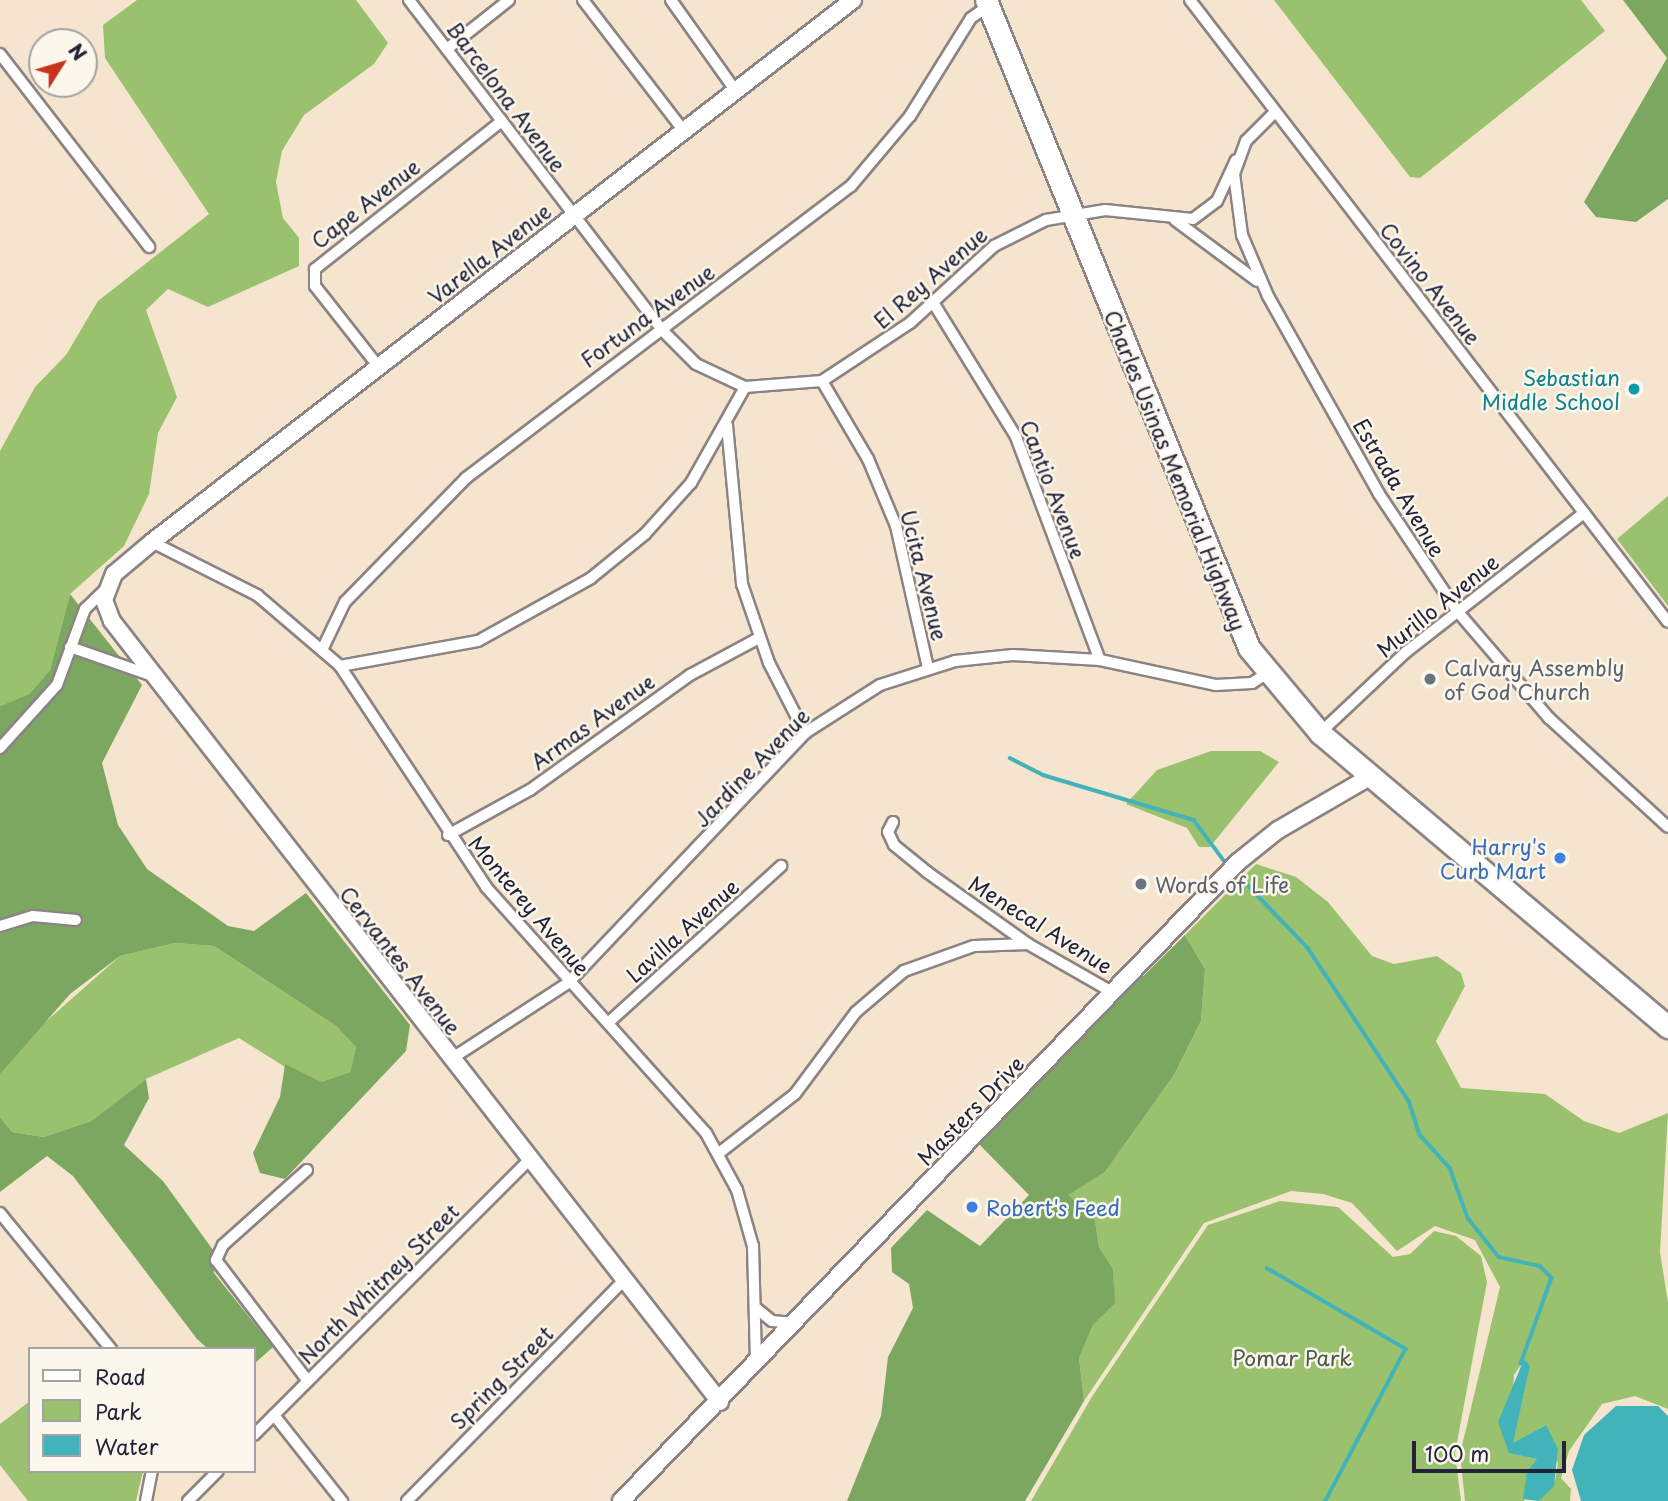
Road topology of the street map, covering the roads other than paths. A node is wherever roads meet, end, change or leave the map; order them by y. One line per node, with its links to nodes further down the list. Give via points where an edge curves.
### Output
1 (409, 0): 8 (street, Barcelona Avenue)
2 (509, 0): 8 (street)
3 (583, 0): 13 (street)
4 (671, 0): 10 (street)
5 (853, 0): 10 (street, Varella Avenue)
6 (1190, 0): 11 (street, Covino Avenue)
7 (987, 3): 15 (highway, Charles Usinas Memorial Highway); 21 (street, Fortuna Avenue, via 971,18 910,117 851,186)
8 (447, 48): 12 (street, Barcelona Avenue)
9 (0, 54): 18 (street)
10 (735, 90): 13 (street, Varella Avenue)
11 (1275, 112): 14 (street); 26 (street, Covino Avenue)
12 (502, 121): 16 (street, Barcelona Avenue); 22 (street, Cape Avenue, via 315,269 315,286)
13 (683, 130): 16 (street, Varella Avenue)
14 (1236, 160): 17 (street, El Rey Avenue, via 1214,205); 19 (street, Estrada Avenue, via 1242,235)
15 (1071, 213): 17 (street, El Rey Avenue, via 1105,211); 20 (street, El Rey Avenue, via 1006,238); 37 (highway, Charles Usinas Memorial Highway, via 1213,569)
16 (573, 215): 21 (street); 22 (street, Varella Avenue)
17 (1175, 220): 19 (street, via 1238,261)
18 (149, 247)
19 (1264, 288): 29 (street, Estrada Avenue, via 1379,494)
20 (933, 304): 23 (street, El Rey Avenue); 34 (street, Cantio Avenue, via 1016,437)
21 (661, 329): 24 (street, via 696,364); 33 (street, Fortuna Avenue, via 436,504 345,602)
22 (378, 366): 27 (street, Varella Avenue)
23 (822, 381): 24 (street); 36 (street, Ucita Avenue, via 868,459 896,526)
24 (746, 387): 25 (street)
25 (727, 425): 31 (street, via 738,556); 35 (street, via 669,509 563,597 448,651)
26 (1584, 513): 29 (street, Murillo Avenue); 30 (street, Covino Avenue)
27 (152, 542): 28 (street); 33 (street, Monterey Avenue, via 257,595)
28 (106, 589): 32 (street, via 85,609); 38 (street, Cervantes Avenue, via 109,617)
29 (1458, 612): 40 (street, Murillo Avenue); 44 (street, Estrada Avenue, via 1549,718)
30 (1668, 622)
31 (759, 638): 39 (street); 45 (street, Armas Avenue, via 690,675 530,790)
32 (70, 647): 38 (street, via 108,655); 41 (street, via 57,685)
33 (322, 650): 35 (street, Monterey Avenue)
34 (1100, 660): 36 (street, Jardine Avenue, via 1013,655); 37 (street, Jardine Avenue, via 1216,685 1252,683)
35 (340, 666): 45 (street, Monterey Avenue)
36 (928, 668): 39 (street, Jardine Avenue, via 863,693)
37 (1266, 674): 40 (highway, Charles Usinas Memorial Highway)
38 (156, 678): 54 (street, Cervantes Avenue)
39 (805, 733): 50 (street, Jardine Avenue)
40 (1320, 733): 42 (highway, Charles Usinas Memorial Highway)
41 (0, 748)
42 (1371, 776): 51 (street, Masters Drive, via 1278,830 1238,862); 53 (highway, Charles Usinas Memorial Highway)
43 (890, 827): 49 (street, Menecal Avenue, via 894,845)
44 (1668, 827)
45 (448, 835): 50 (street, Monterey Avenue)
46 (781, 866): 52 (street, Lavilla Avenue)
47 (76, 920): 48 (street, via 33,916)
48 (0, 926)
49 (1028, 944): 51 (street, Menecal Avenue); 55 (street, via 974,946 904,971 856,1012 795,1094)
50 (568, 983): 52 (street, Monterey Avenue); 54 (street, Jardine Avenue)
51 (1112, 992): 61 (street, Masters Drive)
52 (608, 1023): 55 (street, Monterey Avenue)
53 (1668, 1027)
54 (451, 1059): 56 (street, Cervantes Avenue)
55 (719, 1153): 60 (street, Monterey Avenue, via 746,1217)
56 (530, 1159): 59 (street, Cervantes Avenue); 64 (street, North Whitney Street)
57 (307, 1170): 64 (street, via 223,1245 216,1261)
58 (0, 1213): 62 (street)
59 (623, 1282): 65 (street, Cervantes Avenue); 73 (street, Spring Street)
60 (757, 1309): 61 (street, via 782,1325); 63 (street, Monterey Avenue)
61 (800, 1322): 63 (street, Masters Drive)
62 (109, 1347)
63 (756, 1368): 65 (street, Masters Drive)
64 (307, 1381): 66 (street, North Whitney Street)
65 (720, 1402): 74 (street, Masters Drive)
66 (274, 1415): 67 (street, North Whitney Street); 72 (street)
67 (256, 1433)
68 (152, 1473): 70 (street)
69 (216, 1473): 71 (street)
70 (146, 1501)
71 (188, 1501)
72 (342, 1501)
73 (407, 1501)
74 (621, 1501)

